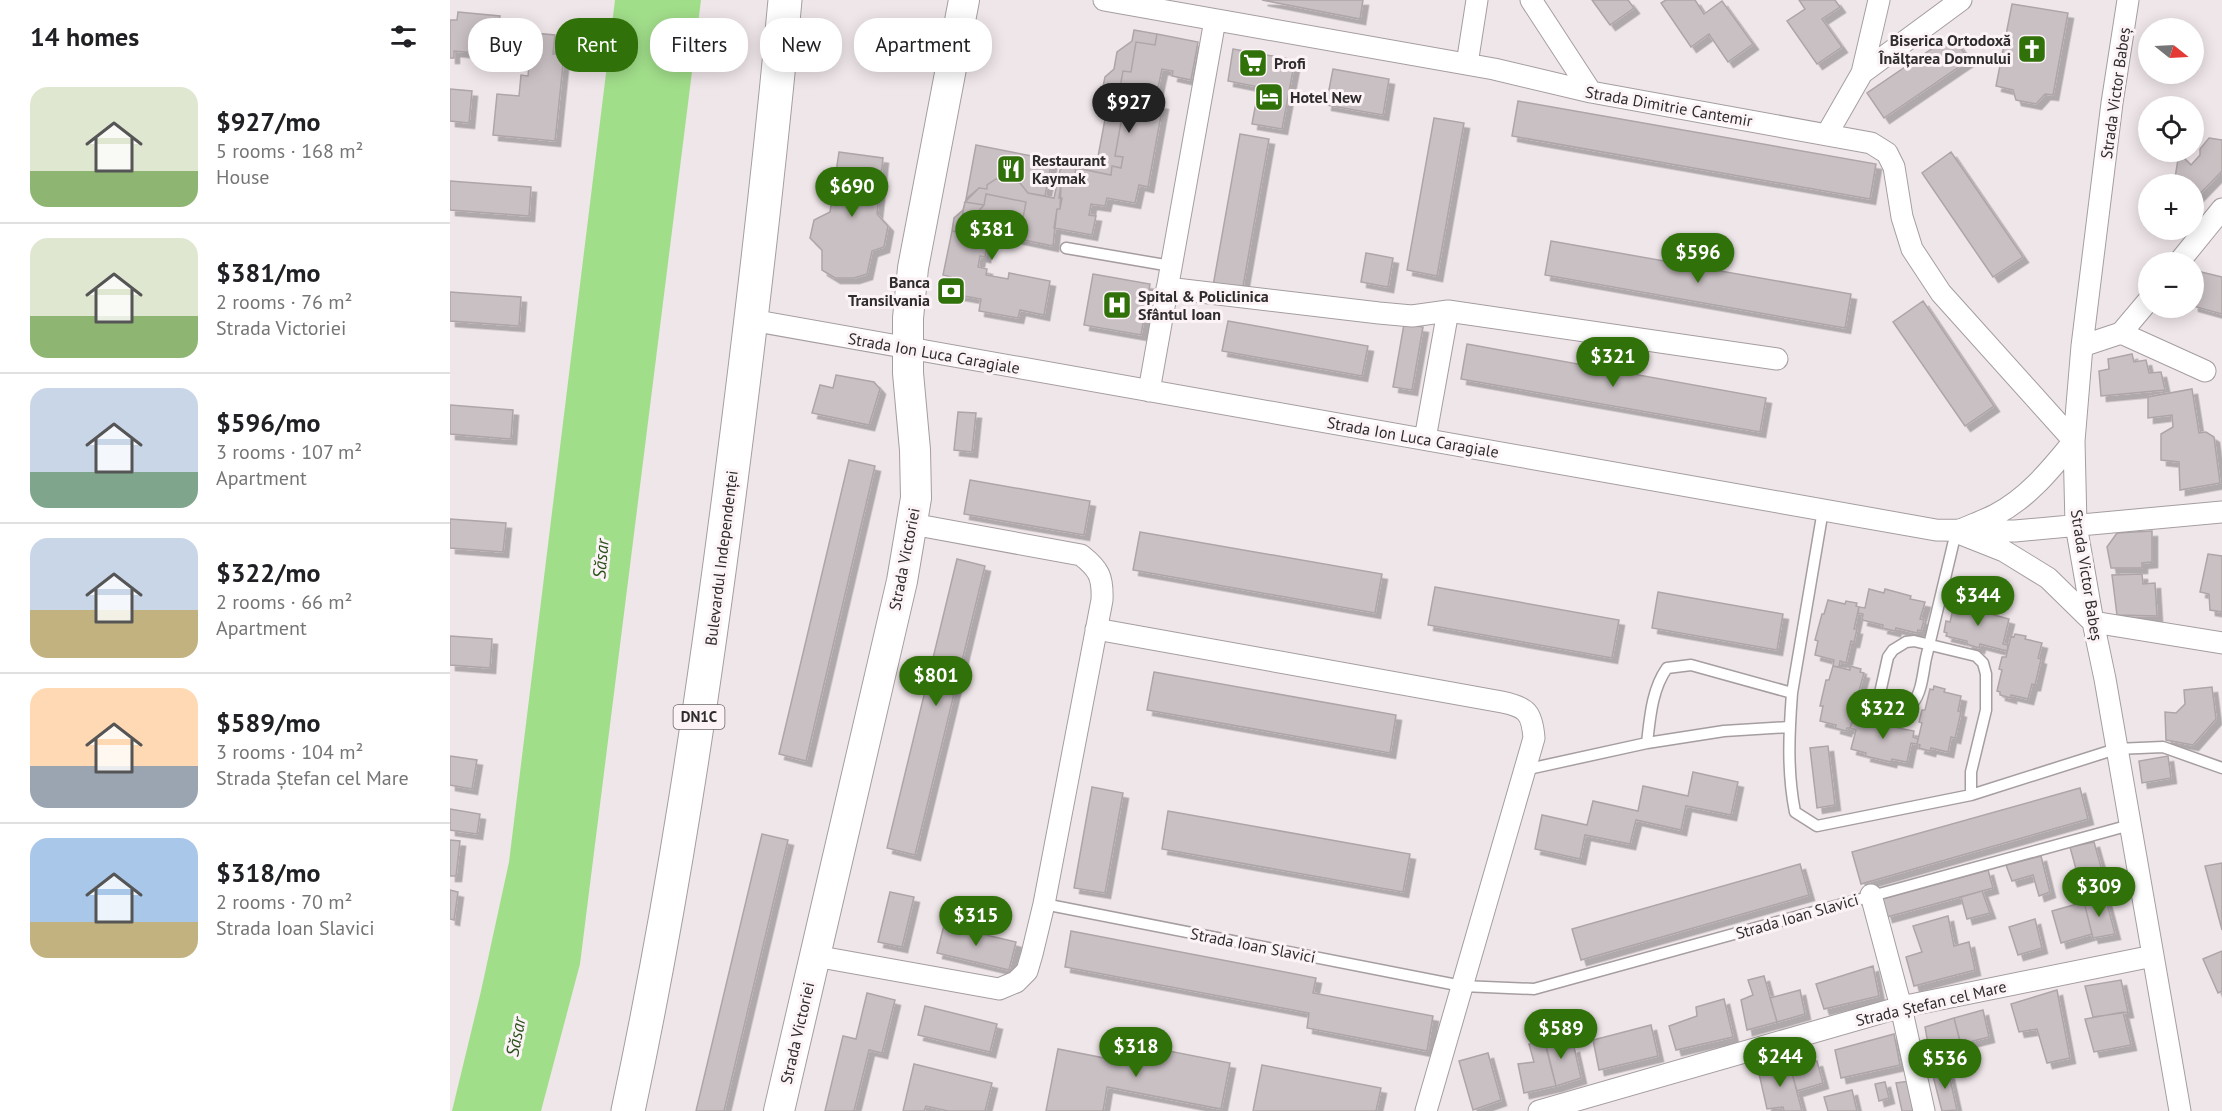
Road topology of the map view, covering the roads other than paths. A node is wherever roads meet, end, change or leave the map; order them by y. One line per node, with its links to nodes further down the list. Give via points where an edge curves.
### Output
1 (785, 0): 22 (main road, Bulevardul Independenței / DN1C)
2 (964, 0): 25 (street, Strada Victoriei, via 913,268)
3 (1104, 0): 9 (street, Strada Dimitrie Cantemir)
4 (1477, 0): 11 (street)
5 (1531, 0): 13 (street)
6 (1879, 0): 12 (street)
7 (1961, 0): 12 (street)
8 (2128, 0): 24 (street, Strada Victor Babeș)
9 (1131, 2): 10 (street, Strada Dimitrie Cantemir)
10 (1215, 20): 11 (street, Strada Dimitrie Cantemir); 18 (street)
11 (1467, 64): 13 (street, Strada Dimitrie Cantemir)
12 (1862, 73): 14 (street)
13 (1592, 92): 14 (street, Strada Dimitrie Cantemir)
14 (1827, 134): 30 (street, Strada Dimitrie Cantemir, via 1871,143 1887,153 1894,167 1902,218 1912,249 1935,284)
15 (2222, 209): 17 (street)
16 (1066, 248): 18 (lane)
17 (2187, 252)
18 (1171, 266): 19 (street)
19 (1167, 288): 20 (street, via 1412,316); 28 (street)
20 (1448, 311): 26 (street); 29 (street)
21 (2138, 313): 23 (street)
22 (751, 320): 25 (street, Strada Ion Luca Caragiale); 54 (main road, Bulevardul Independenței / DN1C, via 692,766)
23 (2121, 333): 24 (street); 27 (street)
24 (2082, 346): 30 (street, Strada Victor Babeș)
25 (908, 348): 28 (street, Strada Ion Luca Caragiale); 33 (street, Strada Victoriei, via 915,450)
26 (1778, 359)
27 (2205, 371)
28 (1149, 390): 29 (street, Strada Ion Luca Caragiale)
29 (1425, 439): 31 (street, Strada Ion Luca Caragiale)
30 (2074, 441): 34 (street, Strada Victor Babeș); 35 (street, via 2046,476 2023,496 1996,514)
31 (1823, 510): 35 (street, Strada Ion Luca Caragiale); 40 (lane)
32 (2222, 512): 34 (street, Strada Ion Luca Caragiale)
33 (912, 524): 37 (street, via 1081,555 1095,566 1103,584); 50 (street, Strada Victoriei)
34 (2076, 525): 35 (street, Strada Ion Luca Caragiale); 36 (street, Strada Victor Babeș)
35 (1956, 532): 36 (street, via 2004,551 2048,578); 39 (lane)
36 (2092, 622): 38 (street); 43 (street, Strada Victor Babeș)
37 (1096, 629): 45 (street, via 1519,705 1533,722 1534,738); 49 (street)
38 (2222, 643)
39 (1929, 644): 39 (lane, via 1906,642 1888,657 1880,688 1888,707 1901,710 1915,701); 46 (lane, via 1976,656 1983,663 1986,710 1971,772)
40 (1792, 693): 41 (lane); 42 (lane, via 1691,665 1667,668 1659,678)
41 (1789, 727): 42 (lane, via 1724,731); 46 (lane, via 1795,812 1816,826)
42 (1647, 743): 45 (lane)
43 (2116, 749): 44 (lane, via 2163,747); 46 (lane); 47 (street, Strada Victor Babeș)
44 (2222, 768)
45 (1524, 770): 52 (street)
46 (1971, 795)
47 (2130, 825): 48 (lane, Strada Ioan Slavici); 51 (street, Strada Victor Babeș)
48 (1870, 895): 52 (lane, Strada Ioan Slavici, via 1534,989); 53 (street)
49 (1044, 904): 50 (street, via 1027,970 1016,982 999,989); 52 (lane, Strada Ioan Slavici)
50 (815, 956): 55 (street, Strada Victoriei)
51 (2152, 956): 53 (street, Strada Ștefan cel Mare); 59 (street, Strada Victor Babeș)
52 (1462, 986): 56 (street)
53 (1901, 1007): 57 (street, Strada Ștefan cel Mare); 58 (street)
54 (628, 1111)
55 (779, 1111)
56 (1426, 1111)
57 (1539, 1111)
58 (1924, 1111)
59 (2180, 1111)

